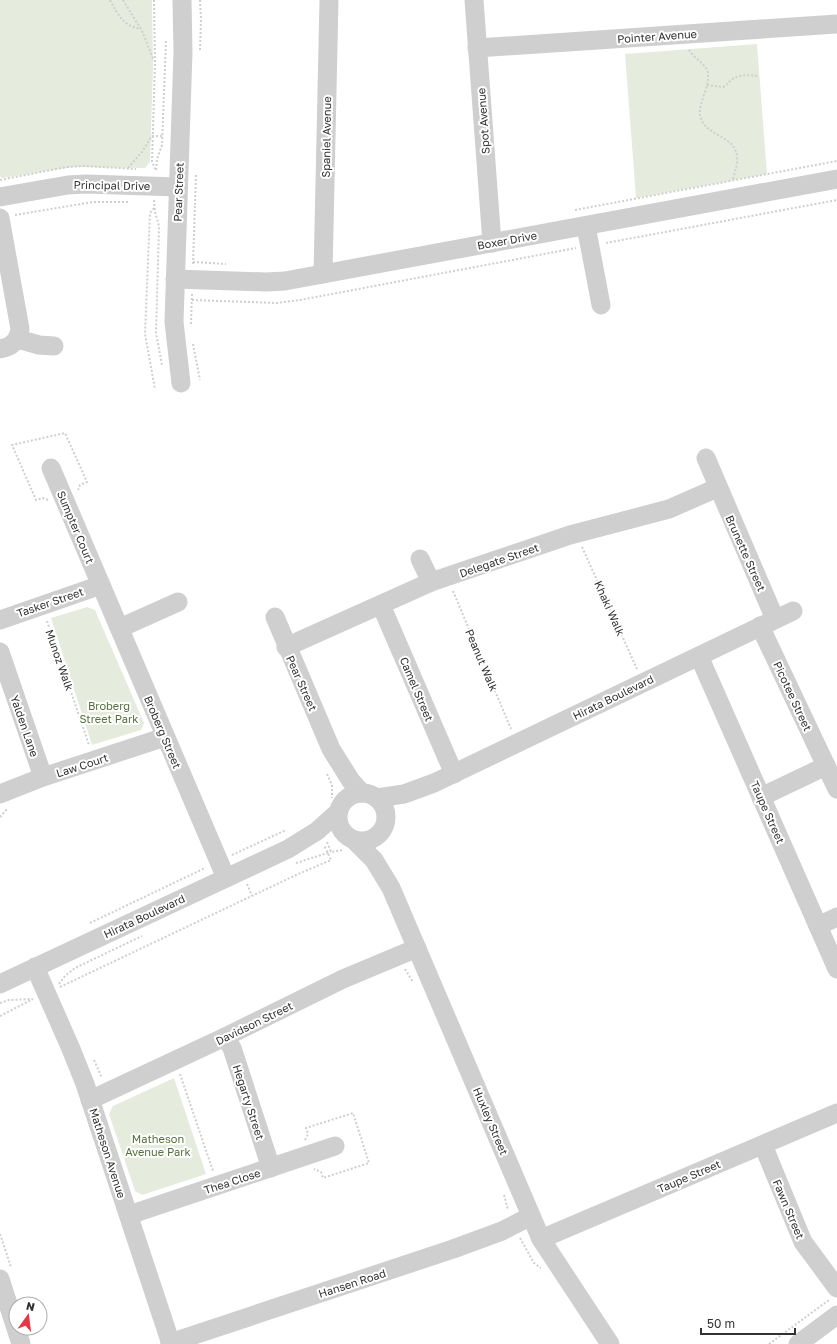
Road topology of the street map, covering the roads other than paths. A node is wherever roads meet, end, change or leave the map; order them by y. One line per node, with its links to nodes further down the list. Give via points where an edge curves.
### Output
1 (182, 0): 7 (street, Pear Street)
2 (329, 0): 12 (street, Spaniel Avenue)
3 (474, 0): 5 (street, Spot Avenue)
4 (837, 24): 5 (street, Pointer Avenue)
5 (477, 48): 11 (street, Spot Avenue)
6 (837, 179): 10 (street, Boxer Drive)
7 (178, 187): 8 (street, Principal Drive, via 80,184); 13 (street, Pear Street)
8 (0, 198)
9 (0, 218): 15 (street, via 20,324)
10 (586, 226): 11 (street, Boxer Drive); 14 (street)
11 (492, 243): 12 (street, Boxer Drive)
12 (322, 274): 13 (street, Boxer Drive, via 266,282)
13 (175, 279): 18 (street, Pear Street, via 174,322)
14 (601, 305)
15 (18, 339): 16 (street); 17 (street, via 10,347)
16 (54, 346)
17 (0, 349)
18 (182, 383)
19 (706, 458): 21 (street, Brunette Street)
20 (52, 468): 24 (street, Sumpter Court)
21 (718, 488): 23 (street, Delegate Street, via 669,509 576,534); 30 (street, Brunette Street)
22 (420, 559): 23 (street)
23 (439, 580): 26 (street, Delegate Street)
24 (101, 585): 29 (street, Tasker Street); 31 (street, Broberg Street)
25 (178, 602): 31 (street)
26 (381, 605): 32 (street, Delegate Street); 38 (street, Camel Street)
27 (793, 611): 30 (street, Hirata Boulevard)
28 (275, 617): 32 (street, Pear Street)
29 (0, 620)
30 (768, 622): 34 (street, Hirata Boulevard); 37 (street, Picotee Street)
31 (120, 628): 35 (street, Broberg Street)
32 (286, 647): 36 (street, Pear Street)
33 (0, 652): 39 (street, Yalden Lane)
34 (699, 656): 38 (street, Hirata Boulevard); 44 (street, Taupe Street)
35 (165, 737): 39 (street, Law Court); 49 (street, Broberg Street)
36 (331, 749): 43 (street, Pear Street, via 351,781); 45 (street, Pear Street)
37 (826, 766): 41 (street, Picotee Street); 44 (street)
38 (454, 774): 40 (street, Hirata Boulevard)
39 (43, 777): 42 (street, Law Court)
40 (434, 784): 43 (street, Hirata Boulevard, via 404,794); 46 (street, Hirata Boulevard, via 402,805)
41 (837, 788)
42 (0, 794)
43 (370, 796): 45 (street, via 355,794 347,797); 46 (street, via 382,804 386,811)
44 (762, 796): 52 (street, Taupe Street)
45 (341, 807): 47 (street, via 338,826 342,833); 48 (street, Hirata Boulevard)
46 (384, 827): 47 (street, via 373,839 365,842); 50 (street, Huxley Street, via 384,855)
47 (352, 840): 48 (street, Hirata Boulevard); 50 (street, Huxley Street, via 374,860)
48 (290, 857): 49 (street, Hirata Boulevard)
49 (223, 870): 54 (street, Hirata Boulevard)
50 (391, 888): 53 (street, Huxley Street)
51 (837, 917): 52 (street)
52 (818, 926): 55 (street, Taupe Street)
53 (418, 948): 57 (street, Davidson Street, via 343,979); 64 (street, Huxley Street)
54 (34, 967): 56 (street, Hirata Boulevard); 58 (street, Matheson Avenue, via 72,1049)
55 (837, 969)
56 (0, 984)
57 (225, 1037): 58 (street, Davidson Street); 62 (street, Hegarty Street, via 232,1048)
58 (90, 1100): 63 (street, Matheson Avenue)
59 (837, 1113): 60 (street, Taupe Street)
60 (763, 1145): 65 (street, Taupe Street); 67 (street, Fawn Street, via 803,1242)
61 (335, 1146): 62 (street, Thea Close)
62 (271, 1168): 63 (street, Thea Close)
63 (129, 1215): 68 (street, Matheson Avenue)
64 (531, 1216): 65 (street, Huxley Street); 68 (street, Hansen Road, via 502,1231 453,1249)
65 (541, 1240): 70 (street, Huxley Street)
66 (0, 1279): 69 (street)
67 (834, 1301): 71 (street)
68 (170, 1343)
69 (21, 1344)
70 (610, 1344)
71 (798, 1344)

